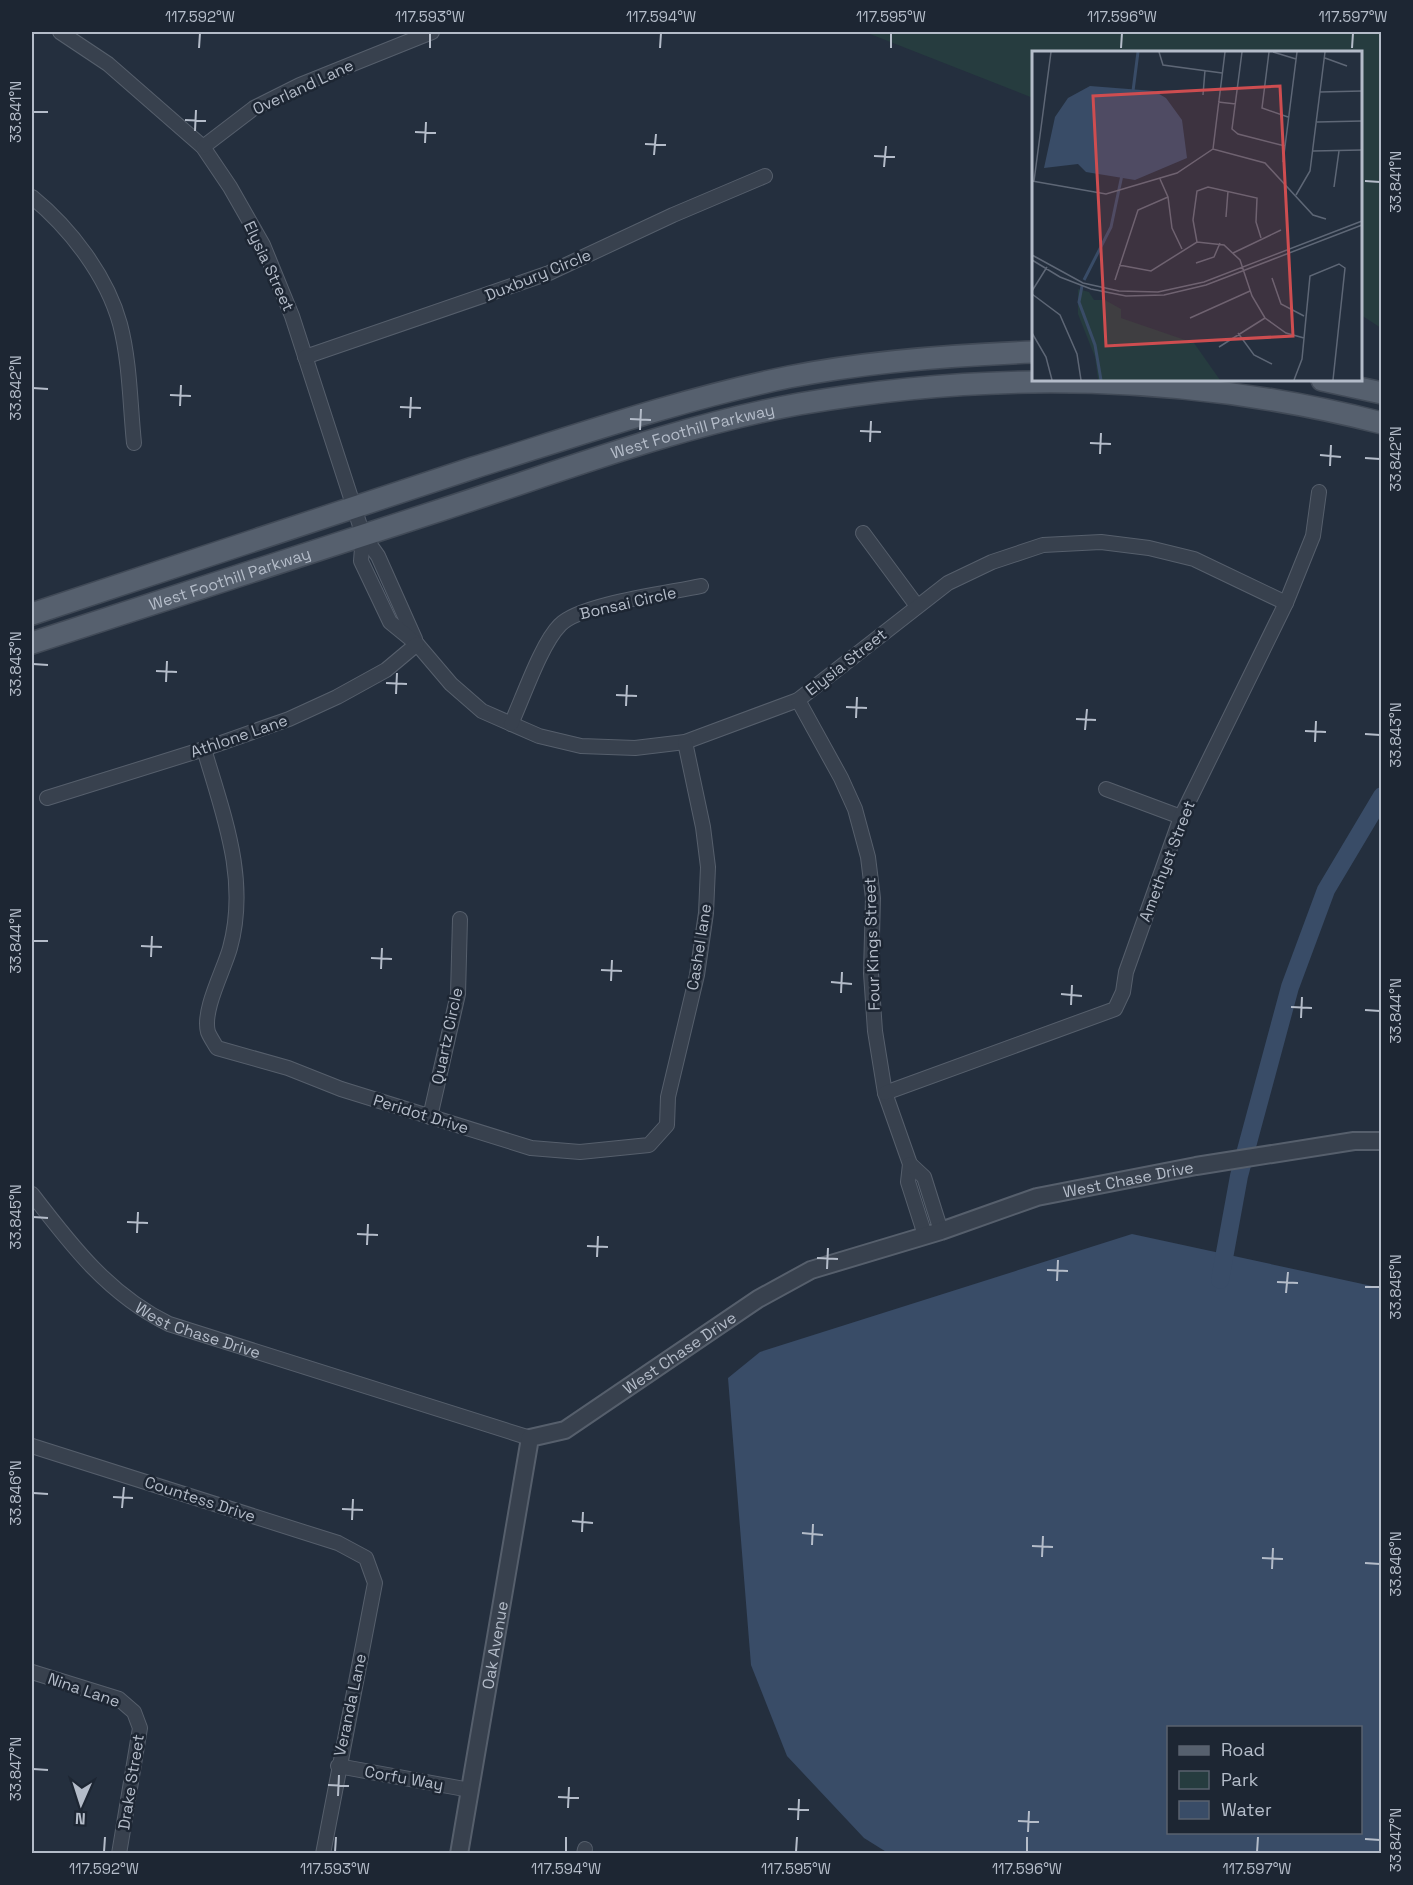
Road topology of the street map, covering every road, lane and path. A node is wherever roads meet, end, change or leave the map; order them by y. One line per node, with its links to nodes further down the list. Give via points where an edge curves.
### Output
1 (60, 32): 4 (street, Elysia Street, via 108,64)
2 (432, 32): 3 (street, Overland Lane)
3 (408, 36): 4 (street, Overland Lane, via 254,108)
4 (202, 147): 8 (street, Elysia Street, via 263,245)
5 (765, 176): 8 (street, Duxbury Circle, via 549,273)
6 (32, 197): 12 (street, via 78,242 120,323)
7 (1032, 352): 14 (main road, West Foothill Parkway, via 874,364 715,393)
8 (305, 357): 14 (street, Elysia Street)
9 (1327, 381): 10 (main road)
10 (1382, 393)
11 (1382, 423): 16 (main road, West Foothill Parkway, via 1234,393 1107,382 1001,381 887,391 797,405 648,442)
12 (134, 443)
13 (1319, 492): 18 (street, Amethyst Street, via 1314,536)
14 (353, 508): 16 (street, Elysia Street); 20 (main road, West Foothill Parkway)
15 (863, 533): 19 (street)
16 (363, 535): 21 (main road, West Foothill Parkway); 22 (street, Elysia Street, via 361,561 372,589 390,622)
17 (701, 586): 24 (street, Bonsai Circle, via 579,612 561,624 550,638)
18 (1286, 603): 19 (street, Elysia Street, via 1194,559 1101,542 1043,545 1002,559 948,583); 29 (street, Amethyst Street)
19 (917, 606): 23 (street, Elysia Street)
20 (32, 614)
21 (32, 644)
22 (417, 644): 24 (street, Elysia Street, via 451,684 482,711); 26 (street, Athlone Lane, via 386,670 337,697 289,719)
23 (798, 700): 25 (street, Elysia Street); 31 (street, Four Kings Street, via 855,809 868,857 873,898 871,973 875,1031)
24 (511, 724): 25 (street, Elysia Street, via 538,736 581,746 635,748)
25 (685, 742): 34 (street, Cashel lane, via 708,867 706,914 697,975 668,1096 667,1125)
26 (204, 749): 28 (street, Athlone Lane); 32 (street, Peridot Drive, via 230,834 237,872 231,946 210,1008 208,1031 217,1048)
27 (1106, 789): 29 (street)
28 (47, 798)
29 (1181, 817): 31 (street, Amethyst Street, via 1115,1009)
30 (460, 919): 32 (street, Quartz Circle, via 458,994)
31 (885, 1093): 36 (street, Four Kings Street, via 910,1164 908,1182)
32 (430, 1117): 34 (street, Peridot Drive, via 531,1148 580,1152)
33 (1382, 1142): 36 (street, West Chase Drive, via 1354,1141 1140,1176 1037,1197)
34 (649, 1145)
35 (32, 1194): 37 (street, West Chase Drive, via 113,1290 140,1310 169,1324)
36 (933, 1233): 37 (street, West Chase Drive, via 811,1269 783,1283 565,1430)
37 (530, 1438): 43 (street, Oak Avenue)
38 (32, 1446): 39 (street, Countess Drive, via 338,1543)
39 (366, 1558): 42 (street, Veranda Lane, via 375,1583)
40 (32, 1672): 41 (street, Nina Lane, via 119,1699)
41 (134, 1712): 44 (street, Drake Street, via 140,1728)
42 (338, 1766): 43 (street, Corfu Way); 45 (street, Veranda Lane)
43 (470, 1790): 46 (street, Oak Avenue)
44 (119, 1854)
45 (323, 1854)
46 (459, 1854)

